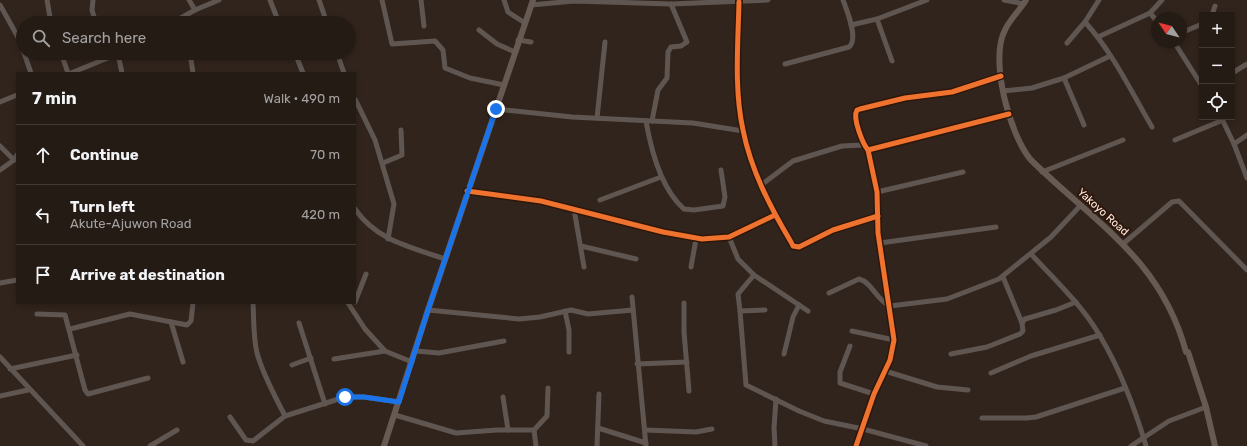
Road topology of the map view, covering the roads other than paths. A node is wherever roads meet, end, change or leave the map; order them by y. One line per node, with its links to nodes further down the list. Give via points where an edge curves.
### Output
1 (46, 0): 27 (street)
2 (93, 0): 28 (street)
3 (190, 0): 24 (street)
4 (220, 0): 24 (street)
5 (270, 0): 30 (street)
6 (319, 0): 31 (street)
7 (382, 0): 70 (street, via 392,44 435,41 441,47 444,68 470,78)
8 (421, 0): 37 (street)
9 (504, 0): 34 (street, via 508,12)
10 (768, 0): 18 (street)
11 (843, 0): 35 (street)
12 (927, 0): 32 (street)
13 (1004, 0): 19 (street)
14 (1099, 0): 33 (street)
15 (1162, 0): 26 (street)
16 (622, 1): 20 (street); 21 (street)
17 (707, 1): 18 (street); 21 (street)
18 (739, 2): 85 (street, via 738,84)
19 (1025, 2): 67 (main road, Yakoyo Road, via 1004,30 998,55)
20 (532, 3): 34 (main road)
21 (671, 4): 81 (street, via 687,42 681,46 671,47 668,52 667,78 658,90)
22 (0, 5): 40 (street)
23 (1215, 6): 25 (street)
24 (195, 10): 29 (street)
25 (1213, 12)
26 (1150, 13): 41 (street)
27 (49, 16)
28 (94, 16)
29 (185, 16)
30 (276, 16)
31 (325, 16)
32 (877, 19): 35 (street); 56 (street)
33 (1085, 22): 41 (street); 45 (street)
34 (525, 23): 42 (main road)
35 (851, 25): 57 (street, via 854,41 849,47)
36 (1199, 25): 39 (street)
37 (424, 26)
38 (479, 30): 47 (street, via 497,44)
39 (1187, 30)
40 (16, 34)
41 (1098, 37): 48 (street)
42 (518, 40): 43 (street); 47 (main road)
43 (531, 42)
44 (605, 42): 77 (street)
45 (1067, 43)
46 (1178, 48): 69 (street)
47 (515, 52): 70 (main road)
48 (1110, 56): 68 (street); 83 (street)
49 (26, 60): 60 (street)
50 (64, 60): 61 (street)
51 (95, 60): 62 (street)
52 (120, 60): 63 (street)
53 (191, 60): 64 (street)
54 (298, 60): 65 (street)
55 (339, 60): 66 (street)
56 (892, 61)
57 (785, 64)
58 (1247, 64): 59 (street)
59 (1235, 71)
60 (31, 72)
61 (70, 72)
62 (72, 72)
63 (122, 72)
64 (193, 72)
65 (303, 72)
66 (344, 72)
67 (1001, 76): 71 (main road, Yakoyo Road); 90 (street, via 952,92 905,98 857,110 855,117)
68 (1064, 78): 71 (street, via 1032,88); 82 (street)
69 (1201, 84)
70 (504, 85): 75 (main road)
71 (1003, 91): 76 (main road, Yakoyo Road)
72 (16, 95): 74 (street)
73 (356, 101): 94 (street)
74 (0, 102)
75 (496, 109): 77 (street); 102 (main road)
76 (1009, 114): 92 (street); 98 (main road, Yakoyo Road, via 1021,147)
77 (597, 118): 80 (street)
78 (1218, 120): 88 (street)
79 (1223, 120): 89 (street)
80 (646, 121): 81 (street); 99 (street, via 650,146)
81 (652, 121): 85 (street, via 693,123)
82 (1084, 126)
83 (1152, 127)
84 (401, 130): 94 (street, via 402,155)
85 (743, 131): 101 (street)
86 (1247, 135): 89 (street)
87 (1123, 140): 98 (street)
88 (1175, 140)
89 (1234, 144): 100 (street)
90 (864, 145): 92 (street); 101 (street, via 842,146 793,161)
91 (0, 146): 93 (street)
92 (868, 150): 103 (street)
93 (16, 157): 95 (street)
94 (383, 163): 112 (street, via 394,204)
95 (0, 170)
96 (721, 170): 99 (street, via 725,202 719,207 694,210 684,209)
97 (963, 172): 103 (street)
98 (1042, 172): 105 (main road, Yakoyo Road)
99 (661, 177): 104 (street)
100 (1247, 178)
101 (760, 186): 108 (street)
102 (467, 191): 106 (street, via 541,201); 118 (main road)
103 (877, 192): 109 (street)
104 (600, 200)
105 (1081, 205): 115 (main road, Yakoyo Road); 117 (street)
106 (574, 209): 113 (street); 116 (street)
107 (356, 211): 112 (street, via 364,223)
108 (775, 215): 109 (street, via 796,247 833,230); 111 (street)
109 (878, 216): 114 (street)
110 (996, 227): 114 (street)
111 (729, 237): 113 (street); 124 (street, via 738,260)
112 (388, 239): 118 (street)
113 (696, 239): 121 (street)
114 (880, 243): 138 (street)
115 (1123, 244): 122 (street, via 1172,202 1179,201); 186 (main road, Yakoyo Road, via 1157,284 1170,308)
116 (581, 246): 119 (street); 120 (street)
117 (1031, 254): 125 (street); 132 (street)
118 (445, 259): 140 (main road)
119 (636, 259)
120 (584, 267)
121 (691, 267)
122 (1247, 270)
123 (366, 274): 130 (street)
124 (754, 275): 137 (street); 144 (street, via 738,294)
125 (1003, 277): 138 (street, via 947,299); 149 (street)
126 (16, 280): 127 (street)
127 (0, 283)
128 (829, 294): 138 (street, via 861,280 883,303)
129 (632, 297): 141 (street)
130 (356, 299)
131 (684, 302): 167 (street)
132 (1076, 302): 149 (street, via 1025,319); 152 (street)
133 (193, 304): 147 (street, via 190,324 185,326)
134 (253, 304): 188 (street, via 257,352 265,375)
135 (349, 304): 139 (street)
136 (354, 304): 139 (street)
137 (799, 305): 145 (street); 159 (street, via 793,317)
138 (890, 306): 153 (street)
139 (352, 309): 156 (street, via 365,329)
140 (428, 310): 143 (street, via 519,319); 157 (main road)
141 (633, 310): 143 (street, via 588,314 577,310); 168 (street)
142 (765, 310): 144 (street)
143 (565, 311): 158 (street, via 569,330)
144 (740, 311): 183 (street, via 746,385)
145 (808, 311)
146 (37, 314): 150 (street, via 63,313)
147 (171, 322): 150 (street, via 130,314); 165 (street)
148 (299, 323): 163 (street)
149 (1022, 323): 160 (street, via 1023,331 1020,334 987,347)
150 (70, 329): 161 (street)
151 (852, 331): 153 (street)
152 (1100, 336): 172 (street, via 1031,356); 175 (street)
153 (894, 340): 171 (street, via 893,352)
154 (504, 341): 157 (street, via 439,353)
155 (850, 346): 180 (street, via 840,372 840,383)
156 (385, 351): 164 (street); 166 (street)
157 (416, 351): 166 (main road)
158 (569, 352)
159 (784, 354)
160 (951, 354)
161 (77, 355): 170 (street); 173 (street, via 88,394)
162 (0, 357): 170 (street)
163 (311, 358): 169 (street); 185 (street)
164 (334, 359)
165 (183, 362)
166 (412, 362): 184 (main road)
167 (687, 362): 168 (street); 178 (street)
168 (638, 364): 197 (street)
169 (292, 365)
170 (10, 369): 176 (street)
171 (885, 372): 177 (street, via 936,387); 180 (street)
172 (991, 373)
173 (148, 378)
174 (548, 388): 196 (street, via 547,416)
175 (1125, 388): 190 (street, via 1027,418); 198 (street)
176 (28, 390): 181 (street); 200 (street)
177 (968, 390)
178 (689, 391)
179 (599, 394): 191 (street)
180 (874, 394): 193 (street)
181 (0, 396)
182 (503, 397): 195 (street)
183 (776, 399): 193 (street, via 824,421); 205 (street)
184 (399, 402): 185 (street, via 345,397); 187 (main road)
185 (325, 404): 188 (street)
186 (1206, 407): 198 (street, via 1169,421); 210 (main road, Yakoyo Road)
187 (395, 415): 195 (street, via 456,433); 202 (main road)
188 (286, 416): 189 (street, via 253,442 246,440)
189 (230, 417)
190 (982, 418)
191 (598, 428): 199 (street); 204 (street)
192 (712, 429): 197 (street, via 696,432)
193 (863, 429): 206 (street); 207 (street)
194 (177, 430): 201 (street)
195 (508, 430): 196 (street)
196 (534, 430): 203 (street)
197 (645, 430): 199 (street)
198 (1143, 438): 208 (street); 209 (street)
199 (646, 444)
200 (82, 446)
201 (150, 446)
202 (384, 446)
203 (536, 446)
204 (597, 446)
205 (775, 446)
206 (856, 446)
207 (926, 446)
208 (1131, 446)
209 (1146, 446)
210 (1215, 446)

